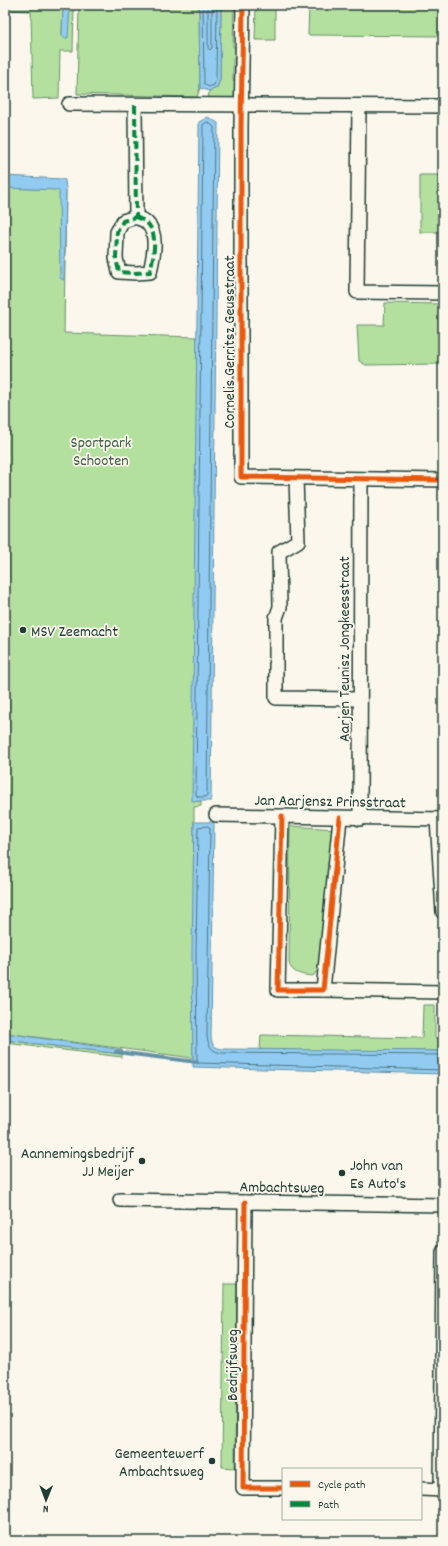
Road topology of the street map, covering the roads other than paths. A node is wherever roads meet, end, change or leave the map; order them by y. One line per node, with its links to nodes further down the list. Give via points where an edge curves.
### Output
1 (243, 5): 4 (street, Cornelis Gerritsz Geusstraat)
2 (69, 104): 3 (street)
3 (135, 105): 4 (street); 7 (street)
4 (241, 105): 5 (street); 9 (street, Cornelis Gerritsz Geusstraat, via 241,477)
5 (359, 106): 6 (street); 8 (street, via 357,292)
6 (443, 106)
7 (136, 218)
8 (443, 292)
9 (296, 478): 10 (street, Cornelis Gerritsz Geusstraat); 12 (street, via 298,541 279,552 280,607 276,618 276,698)
10 (361, 479): 11 (street, Cornelis Gerritsz Geusstraat); 12 (street, Aarjen Teunisz Jongkeesstraat)
11 (443, 480)
12 (359, 699): 16 (street, Aarjen Teunisz Jongkeesstraat)
13 (216, 815): 14 (street, Jan Aarjensz Prinsstraat)
14 (282, 816): 15 (street, Jan Aarjensz Prinsstraat); 19 (street, via 278,990)
15 (340, 818): 16 (street, Jan Aarjensz Prinsstraat); 19 (street)
16 (360, 819): 17 (street, Jan Aarjensz Prinsstraat)
17 (440, 819): 18 (street)
18 (443, 912)
19 (323, 990): 20 (street)
20 (443, 992)
21 (120, 1200): 22 (street, Ambachtsweg)
22 (245, 1202): 23 (street, Ambachtsweg); 25 (street, Bedrijfsweg, via 243,1488)
23 (443, 1206)
24 (443, 1252): 27 (street)
25 (282, 1488)
26 (422, 1489): 27 (street)
27 (442, 1490)

